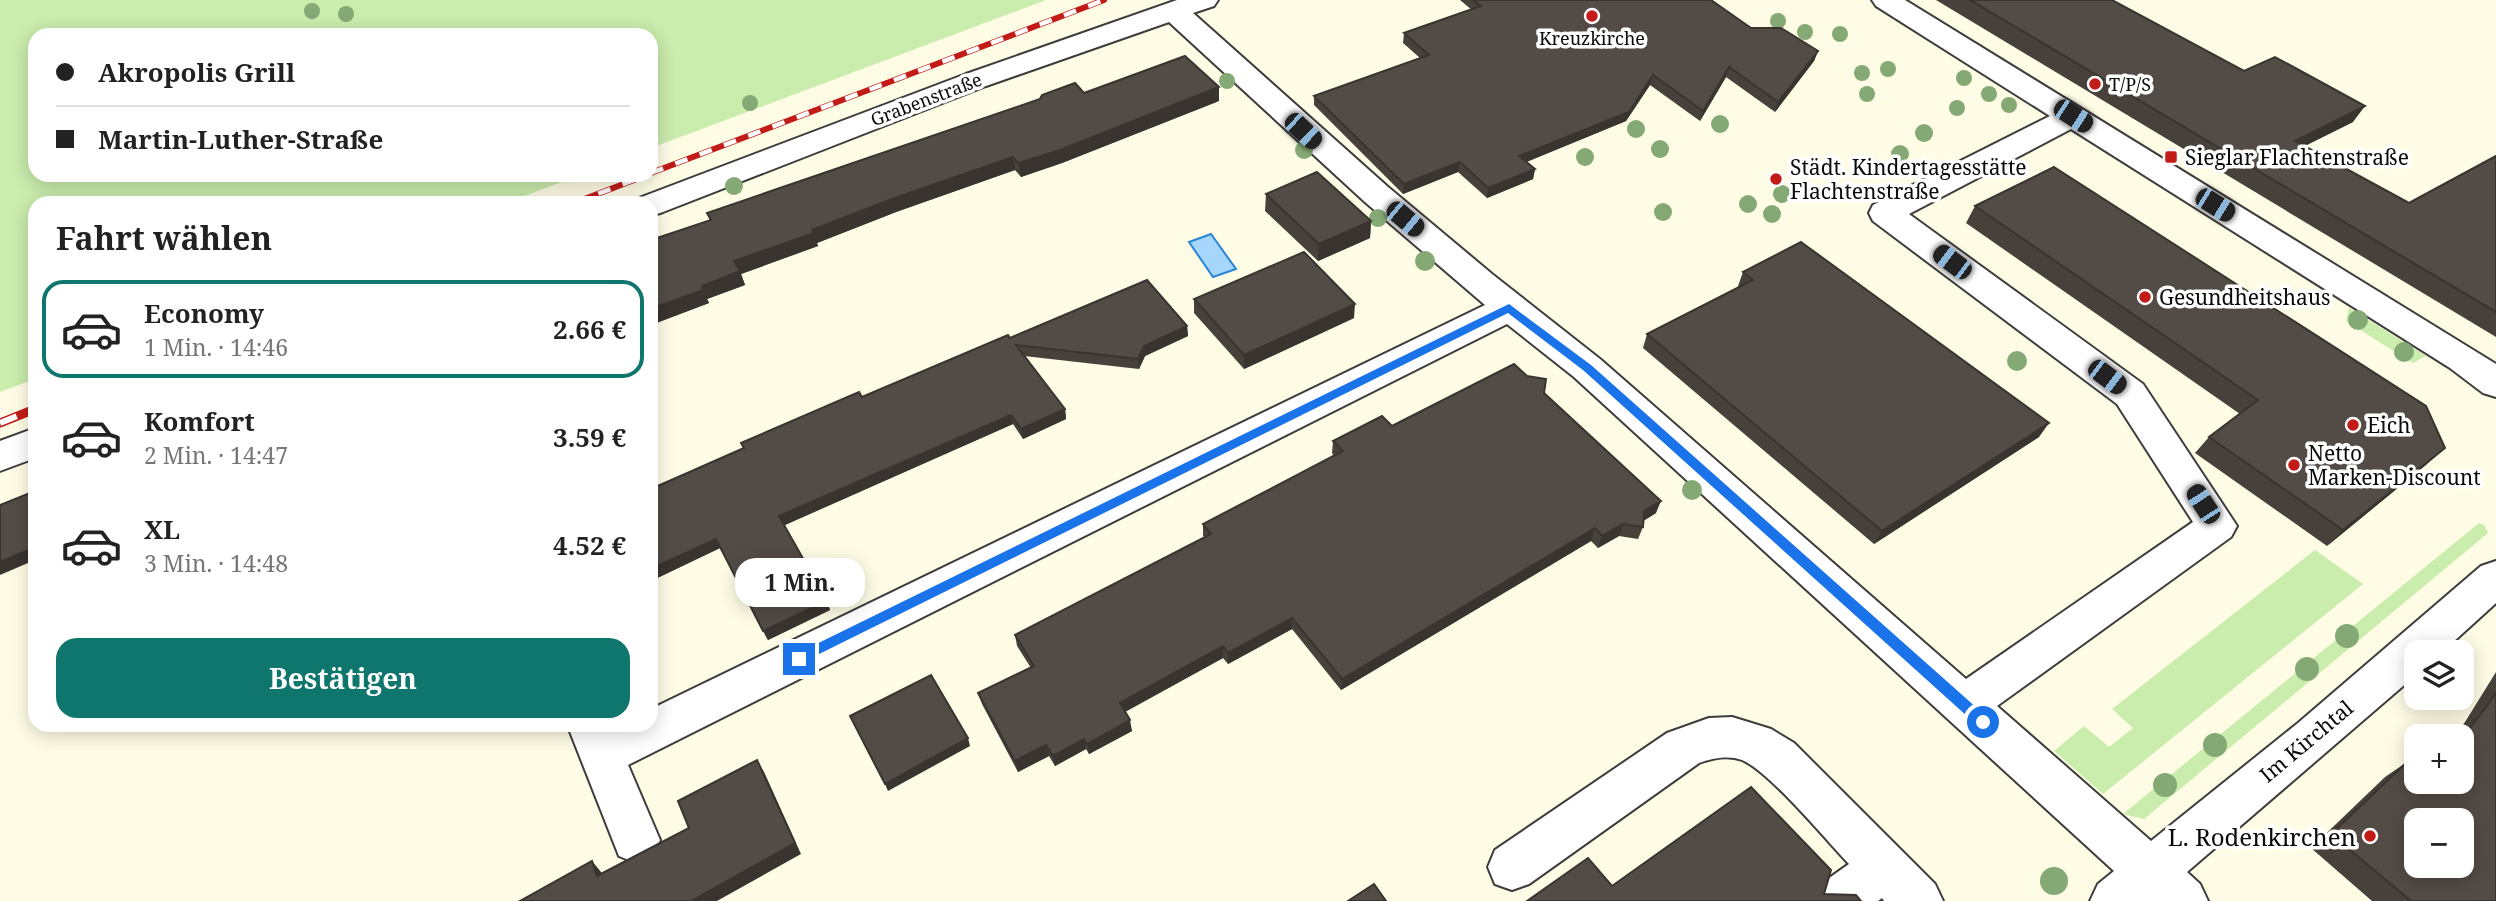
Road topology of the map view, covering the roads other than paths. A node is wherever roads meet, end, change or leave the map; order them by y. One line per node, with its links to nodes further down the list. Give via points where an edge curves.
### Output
1 (1886, 0): 3 (street)
2 (1189, 6): 4 (street, Grabenstraße, via 976,80); 5 (street, via 1322,148)
3 (2073, 116): 6 (street); 10 (street, via 1885,213 2130,394 2217,526)
4 (658, 202)
5 (1509, 308): 10 (street, via 1587,368); 11 (street)
6 (2496, 383)
7 (28, 446): 8 (street)
8 (0, 456)
9 (2496, 578): 17 (street, Im Kirchtal, via 2314,737)
10 (1964, 705): 17 (street)
11 (658, 710)
12 (612, 732): 13 (street)
13 (595, 740): 14 (street)
14 (636, 840)
15 (1511, 867): 16 (street, via 1683,748 1707,737 1734,737 1759,744 1778,758)
16 (1884, 867): 18 (street); 19 (street)
17 (2149, 891)
18 (1842, 898)
19 (1918, 901)

